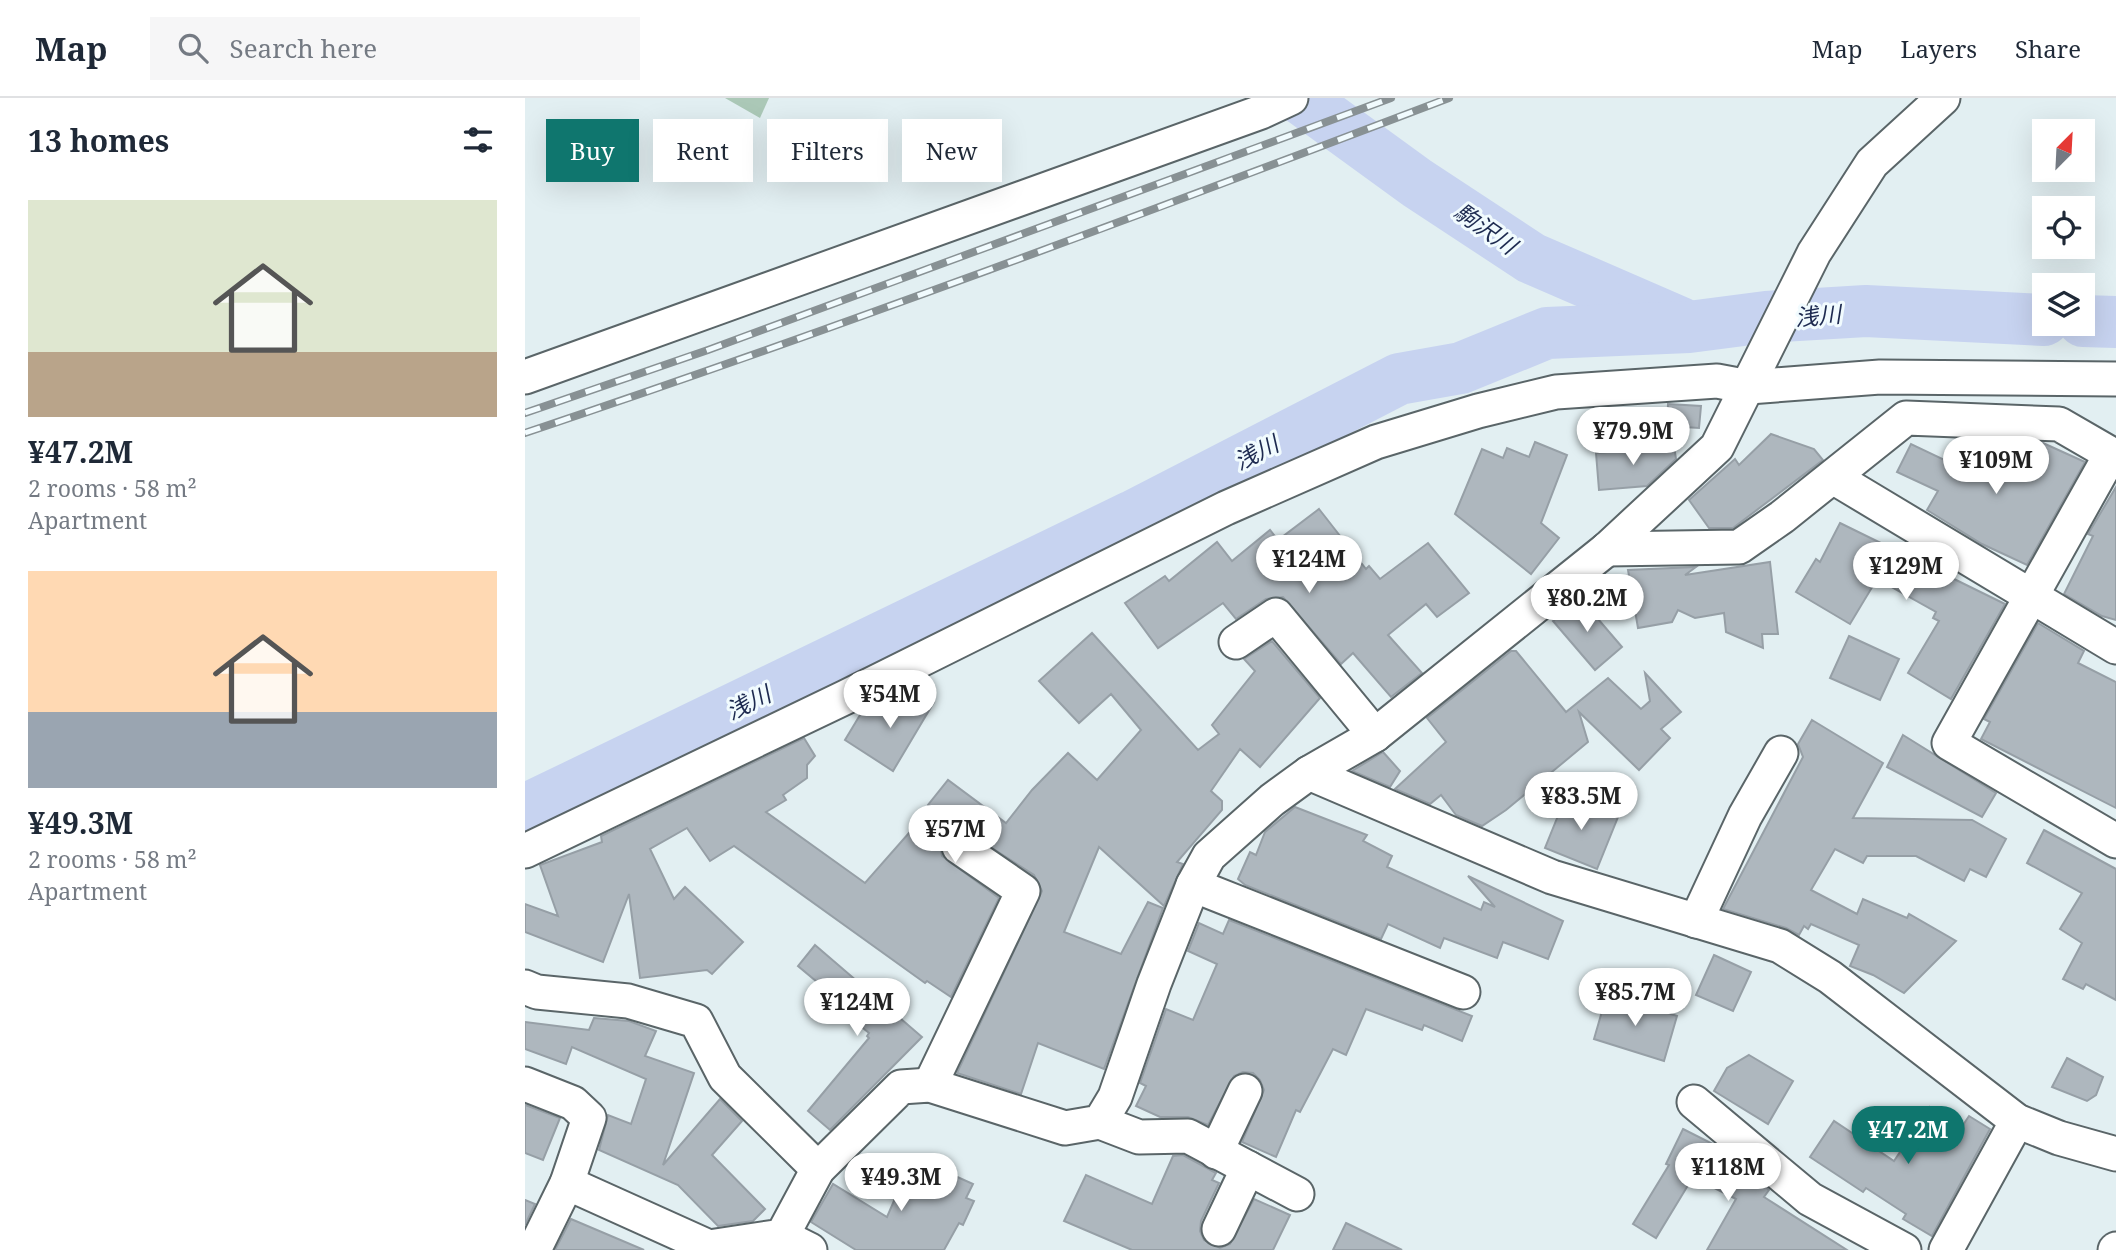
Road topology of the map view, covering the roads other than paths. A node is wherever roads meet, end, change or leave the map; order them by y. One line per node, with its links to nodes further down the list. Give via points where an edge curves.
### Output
1 (1291, 98): 3 (street)
2 (1943, 98): 5 (street, via 1872,163 1814,254)
3 (525, 377)
4 (2116, 379): 5 (street, via 1880,377)
5 (1749, 387): 8 (street, via 1717,447); 17 (street, via 1717,381 1556,392 1376,442 1226,508)
6 (2113, 456): 7 (street, via 2059,424 1906,418); 9 (street)
7 (1833, 477): 8 (street, via 1739,547); 9 (street)
8 (1607, 549): 12 (street)
9 (2029, 596): 11 (street); 15 (street, via 1949,743)
10 (1236, 642): 12 (street, via 1276,615)
11 (2116, 647)
12 (1375, 734): 14 (street)
13 (1781, 753): 19 (street, via 1745,816)
14 (1309, 773): 18 (street, via 1209,856); 19 (street, via 1552,877)
15 (2116, 841)
16 (959, 847): 23 (street, via 1023,891)
17 (525, 851)
18 (1193, 885): 21 (street); 27 (street, via 1115,1097)
19 (1696, 921): 26 (street, via 1790,952 1830,977)
20 (525, 987): 31 (street, via 628,1001 696,1021 725,1077)
21 (1463, 992)
22 (525, 1084): 32 (street, via 573,1103 589,1118)
23 (930, 1085): 27 (street, via 1065,1128); 31 (street, via 901,1087)
24 (1245, 1091): 28 (street)
25 (1694, 1102): 38 (street, via 1810,1199)
26 (2017, 1121): 29 (street); 39 (street)
27 (1100, 1122): 28 (street, via 1139,1137 1188,1136)
28 (1216, 1152): 30 (street)
29 (2116, 1154)
30 (1248, 1168): 33 (street); 34 (street)
31 (818, 1169): 35 (street)
32 (567, 1183): 36 (street); 37 (street)
33 (1297, 1194)
34 (1219, 1229)
35 (796, 1243): 36 (street)
36 (707, 1248)
37 (534, 1250)
38 (1904, 1250)
39 (1946, 1250)

